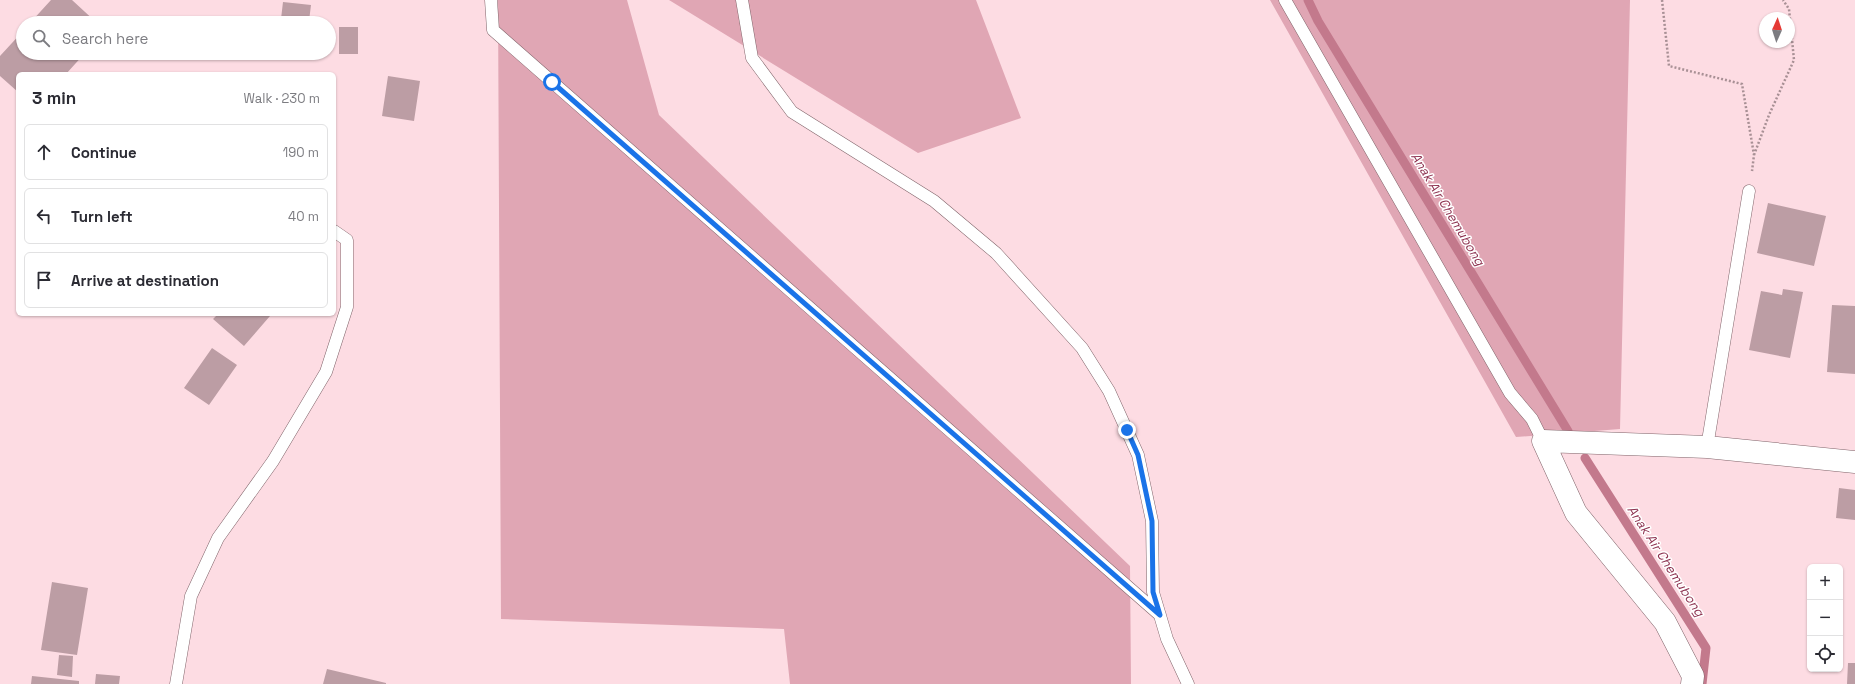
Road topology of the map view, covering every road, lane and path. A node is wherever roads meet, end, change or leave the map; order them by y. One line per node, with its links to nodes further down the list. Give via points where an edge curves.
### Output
1 (491, 0): 12 (lane, via 493,30)
2 (742, 0): 12 (lane, via 752,58 792,112 934,201 996,253 1082,348 1109,391 1138,455 1152,521 1153,592)
3 (1285, 0): 9 (lane, via 1510,393 1532,419)
4 (1662, 0): 6 (path, via 1669,66 1742,84)
5 (1783, 0): 6 (path, via 1789,9 1794,60)
6 (1754, 155): 7 (path)
7 (1749, 191): 10 (lane)
8 (336, 231): 13 (lane, via 348,240 347,307 326,372 273,461 218,538 191,596)
9 (1543, 441): 10 (street); 15 (street, via 1576,514 1665,622 1693,676)
10 (1707, 447): 11 (street)
11 (1855, 462)
12 (1160, 615): 14 (lane, via 1167,639)
13 (176, 684)
14 (1188, 684)
15 (1692, 684)

